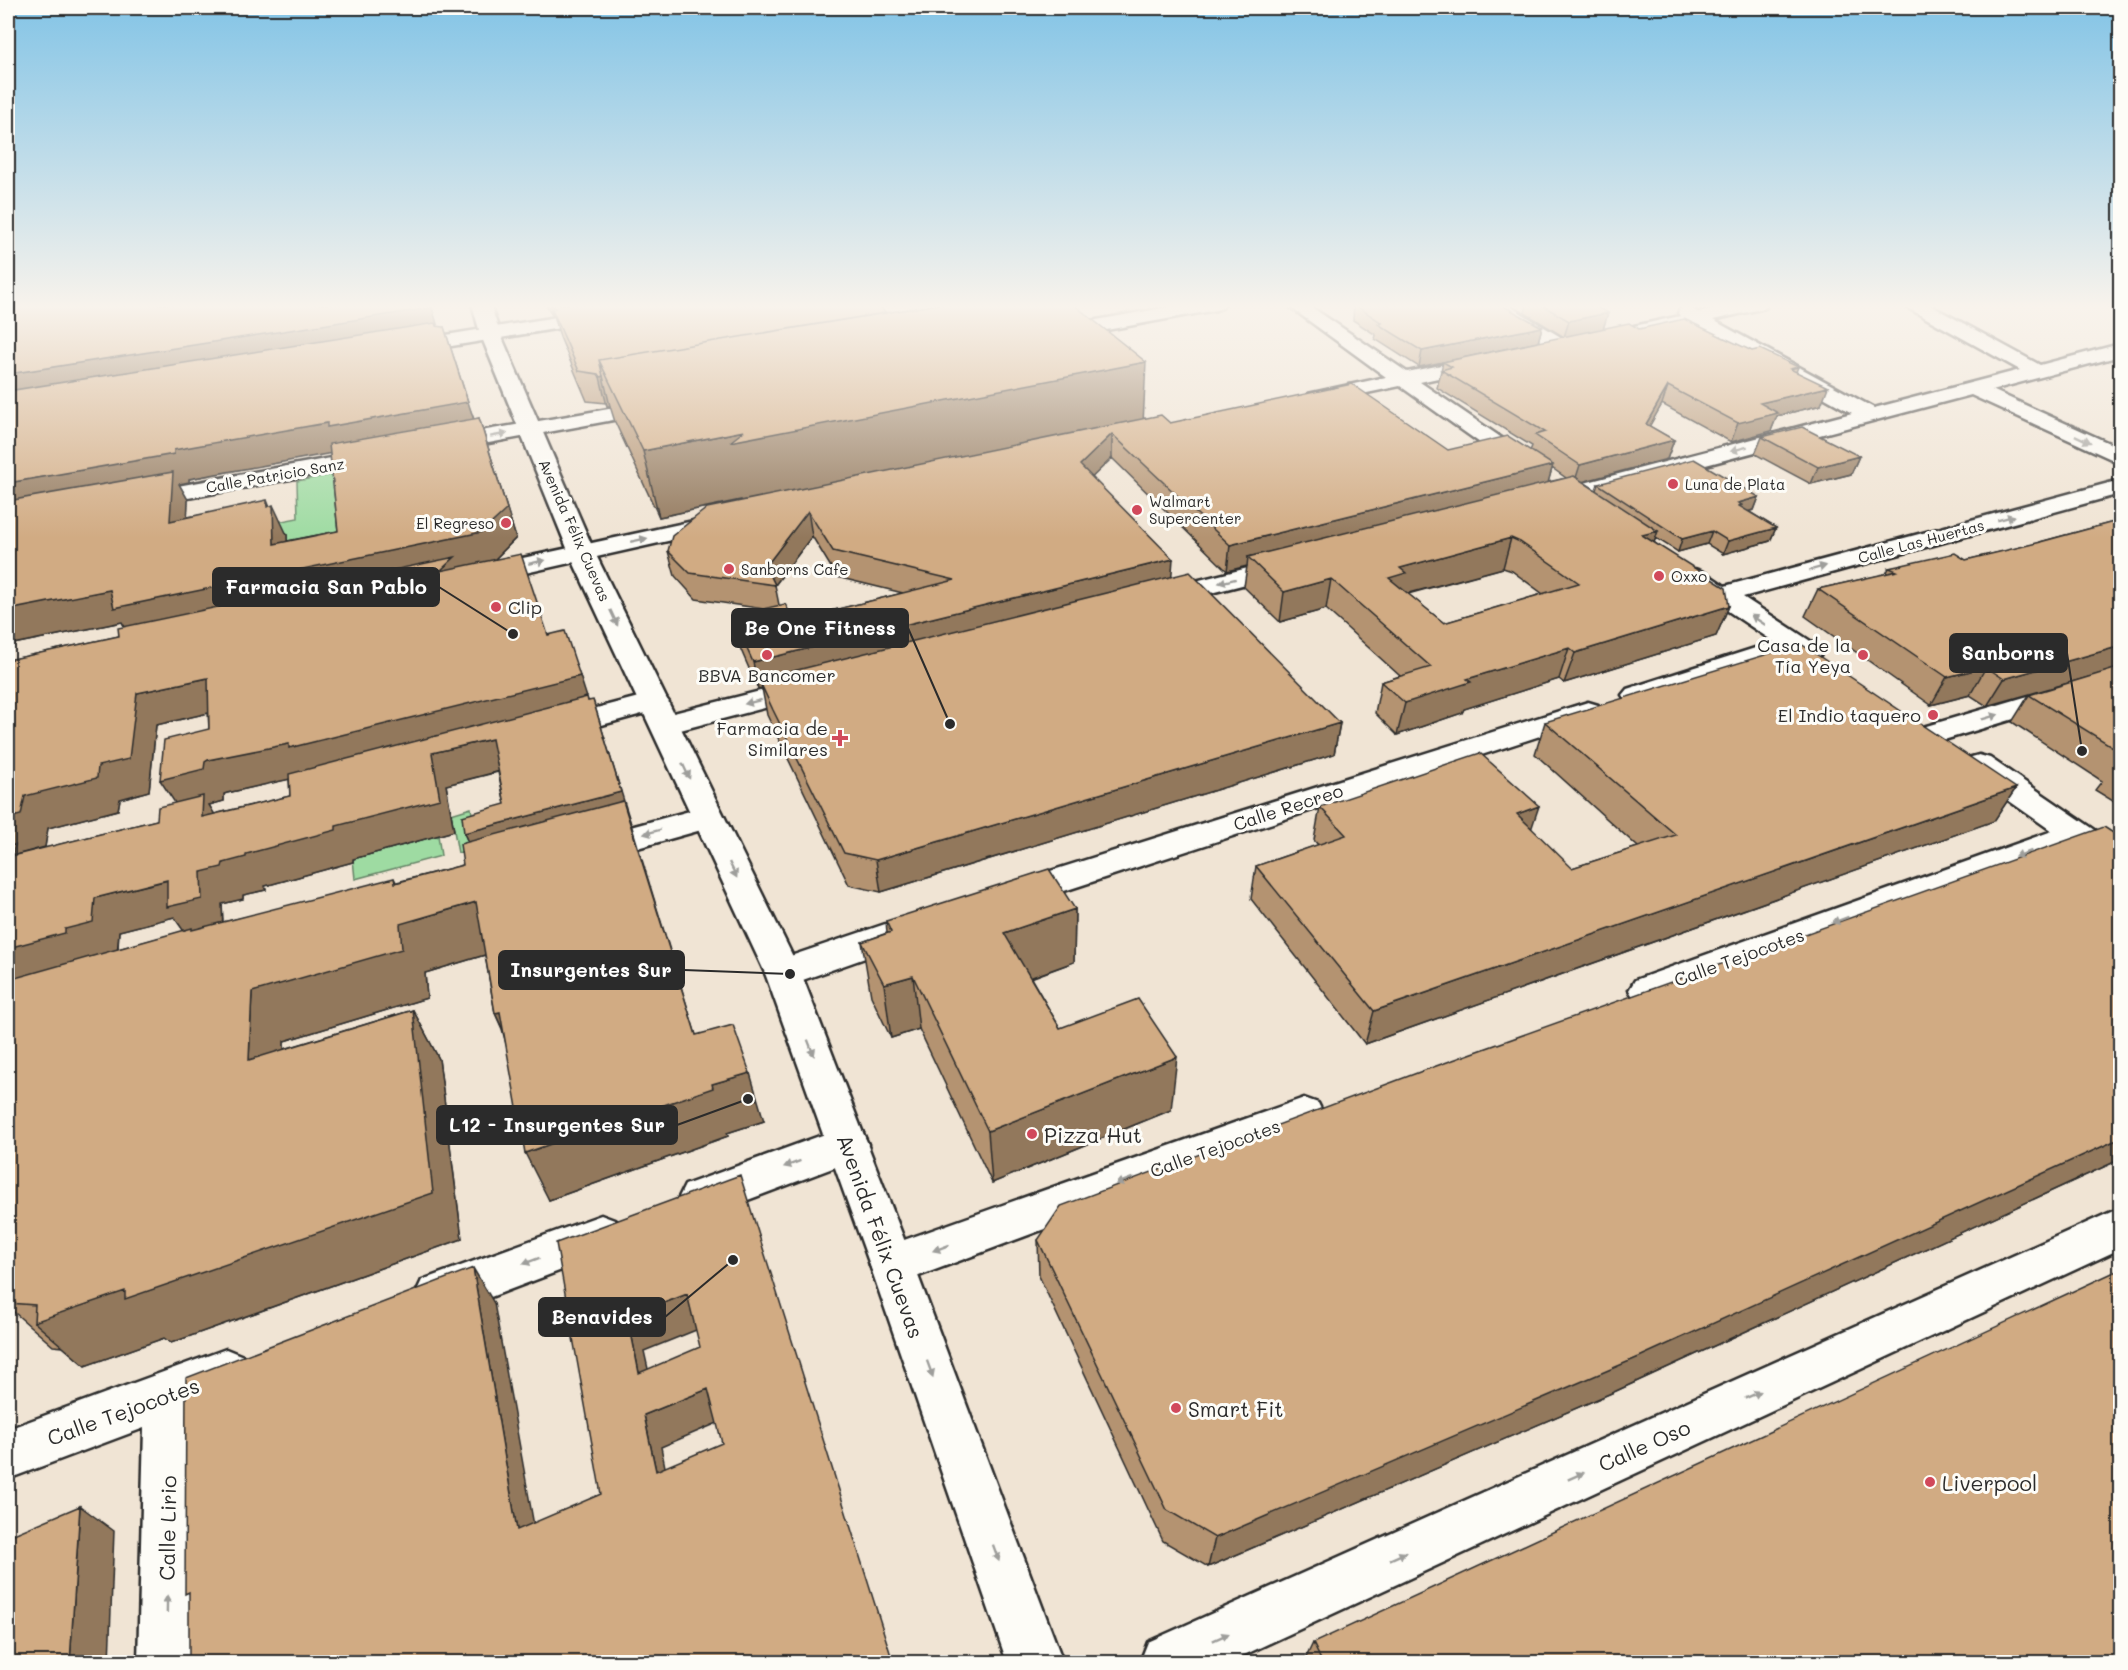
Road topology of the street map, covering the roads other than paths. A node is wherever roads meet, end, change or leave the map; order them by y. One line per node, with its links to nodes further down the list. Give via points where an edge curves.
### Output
1 (510, 382): 10 (street, Avenida Félix Cuevas)
2 (1392, 382): 7 (street)
3 (1404, 382): 15 (street)
4 (1811, 382): 9 (street)
5 (1995, 382): 6 (street)
6 (1972, 388): 9 (street); 13 (street, one-way to 13)
7 (1296, 402)
8 (676, 403): 10 (street)
9 (1869, 414): 15 (street, one-way to 15)
10 (530, 429): 11 (street, one-way to 10); 20 (street, Avenida Félix Cuevas)
11 (414, 450)
12 (391, 454): 16 (street, Calle Patricio Sanz)
13 (2121, 456)
14 (2121, 487): 24 (street, Calle Las Huertas, one-way to 14)
15 (1569, 494): 17 (street); 18 (street)
16 (112, 505)
17 (1527, 505)
18 (1597, 513)
19 (739, 519): 20 (street, one-way to 19)
20 (582, 552): 23 (street, one-way to 20); 30 (street, Avenida Félix Cuevas, one-way to 30)
21 (1312, 560): 25 (street, one-way to 25)
22 (1673, 563): 24 (street)
23 (458, 580)
24 (1721, 595): 26 (street, one-way to 24)
25 (1139, 604)
26 (1795, 644): 27 (street); 36 (street, Calle Recreo)
27 (1825, 663)
28 (2121, 678): 33 (street, one-way to 28, via 1924,728)
29 (826, 684): 30 (street, one-way to 30)
30 (659, 713): 31 (street); 32 (street, Avenida Félix Cuevas, one-way to 32)
31 (530, 735)
32 (708, 817): 34 (street, one-way to 34); 38 (street, Avenida Félix Cuevas, one-way to 38)
33 (2078, 834): 35 (street); 39 (street, Calle Tejocotes, one-way to 39)
34 (559, 858)
35 (2121, 863)
36 (989, 904)
37 (932, 922): 38 (street)
38 (783, 974): 41 (street, Avenida Félix Cuevas, one-way to 41)
39 (1619, 1000)
40 (1340, 1102): 43 (street, Calle Tejocotes, one-way to 43)
41 (847, 1144): 43 (street, Avenida Félix Cuevas); 44 (street, one-way to 44)
42 (2121, 1228): 50 (street, Calle Oso, one-way to 42)
43 (892, 1265): 49 (street, Avenida Félix Cuevas, one-way to 49)
44 (402, 1308)
45 (258, 1361): 46 (street, Calle Tejocotes)
46 (169, 1394): 47 (street, Calle Tejocotes); 48 (street, Calle Lirio, one-way to 46)
47 (8, 1454)
48 (166, 1662)
49 (1035, 1662)
50 (1168, 1662)

